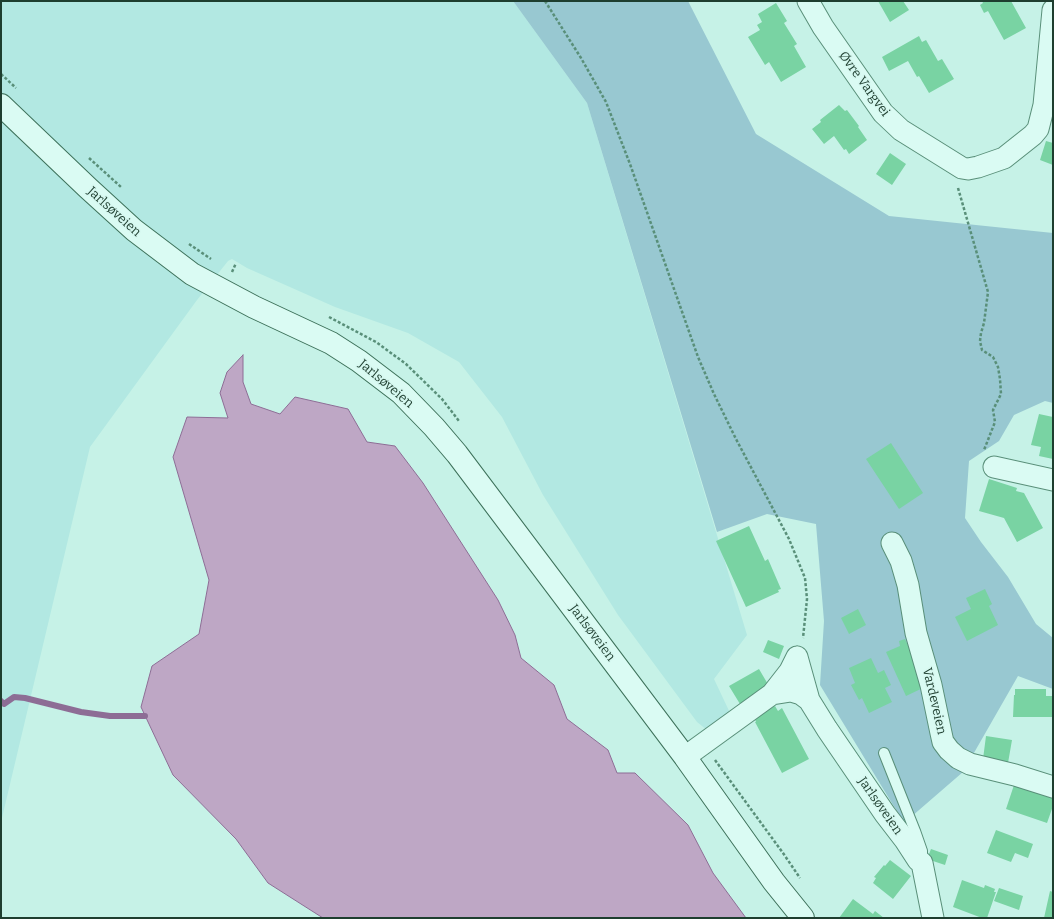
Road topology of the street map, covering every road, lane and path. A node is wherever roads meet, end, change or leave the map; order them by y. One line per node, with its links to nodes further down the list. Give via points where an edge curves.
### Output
1 (545, 1): 9 (path, via 606,102 698,357 736,439 789,539 805,578 806,618)
2 (808, 1): 5 (street, Øvre Vargvei, via 823,27 883,113 901,130)
3 (1053, 10): 5 (street, Øvre Vargvei, via 1044,105 1038,129 1004,158 968,168 962,168)
4 (1, 105): 13 (street, Jarlsøveien, via 134,230 192,274 331,343 401,393 457,454)
5 (952, 162): 6 (path, via 988,292 980,341 982,350 993,357 1000,379 1001,394 993,410 996,422 981,458 986,466)
6 (994, 467): 7 (street)
7 (1053, 480)
8 (892, 543): 14 (street, Vardeveien, via 901,560 908,585 916,633 941,733 949,750 970,764)
9 (797, 657): 10 (street, Jarlsøveien, via 790,671); 11 (street, Jarlsøveien)
10 (772, 694): 11 (street, Jarlsøveien, via 791,690); 13 (street, Jarlsøveien)
11 (809, 700): 15 (street, Jarlsøveien, via 885,814)
12 (884, 753): 15 (lane, via 922,850)
13 (685, 757): 16 (street, Jarlsøveien, via 774,882)
14 (1053, 787)
15 (922, 863): 17 (street, Jarlsøveien)
16 (803, 918)
17 (933, 918)

